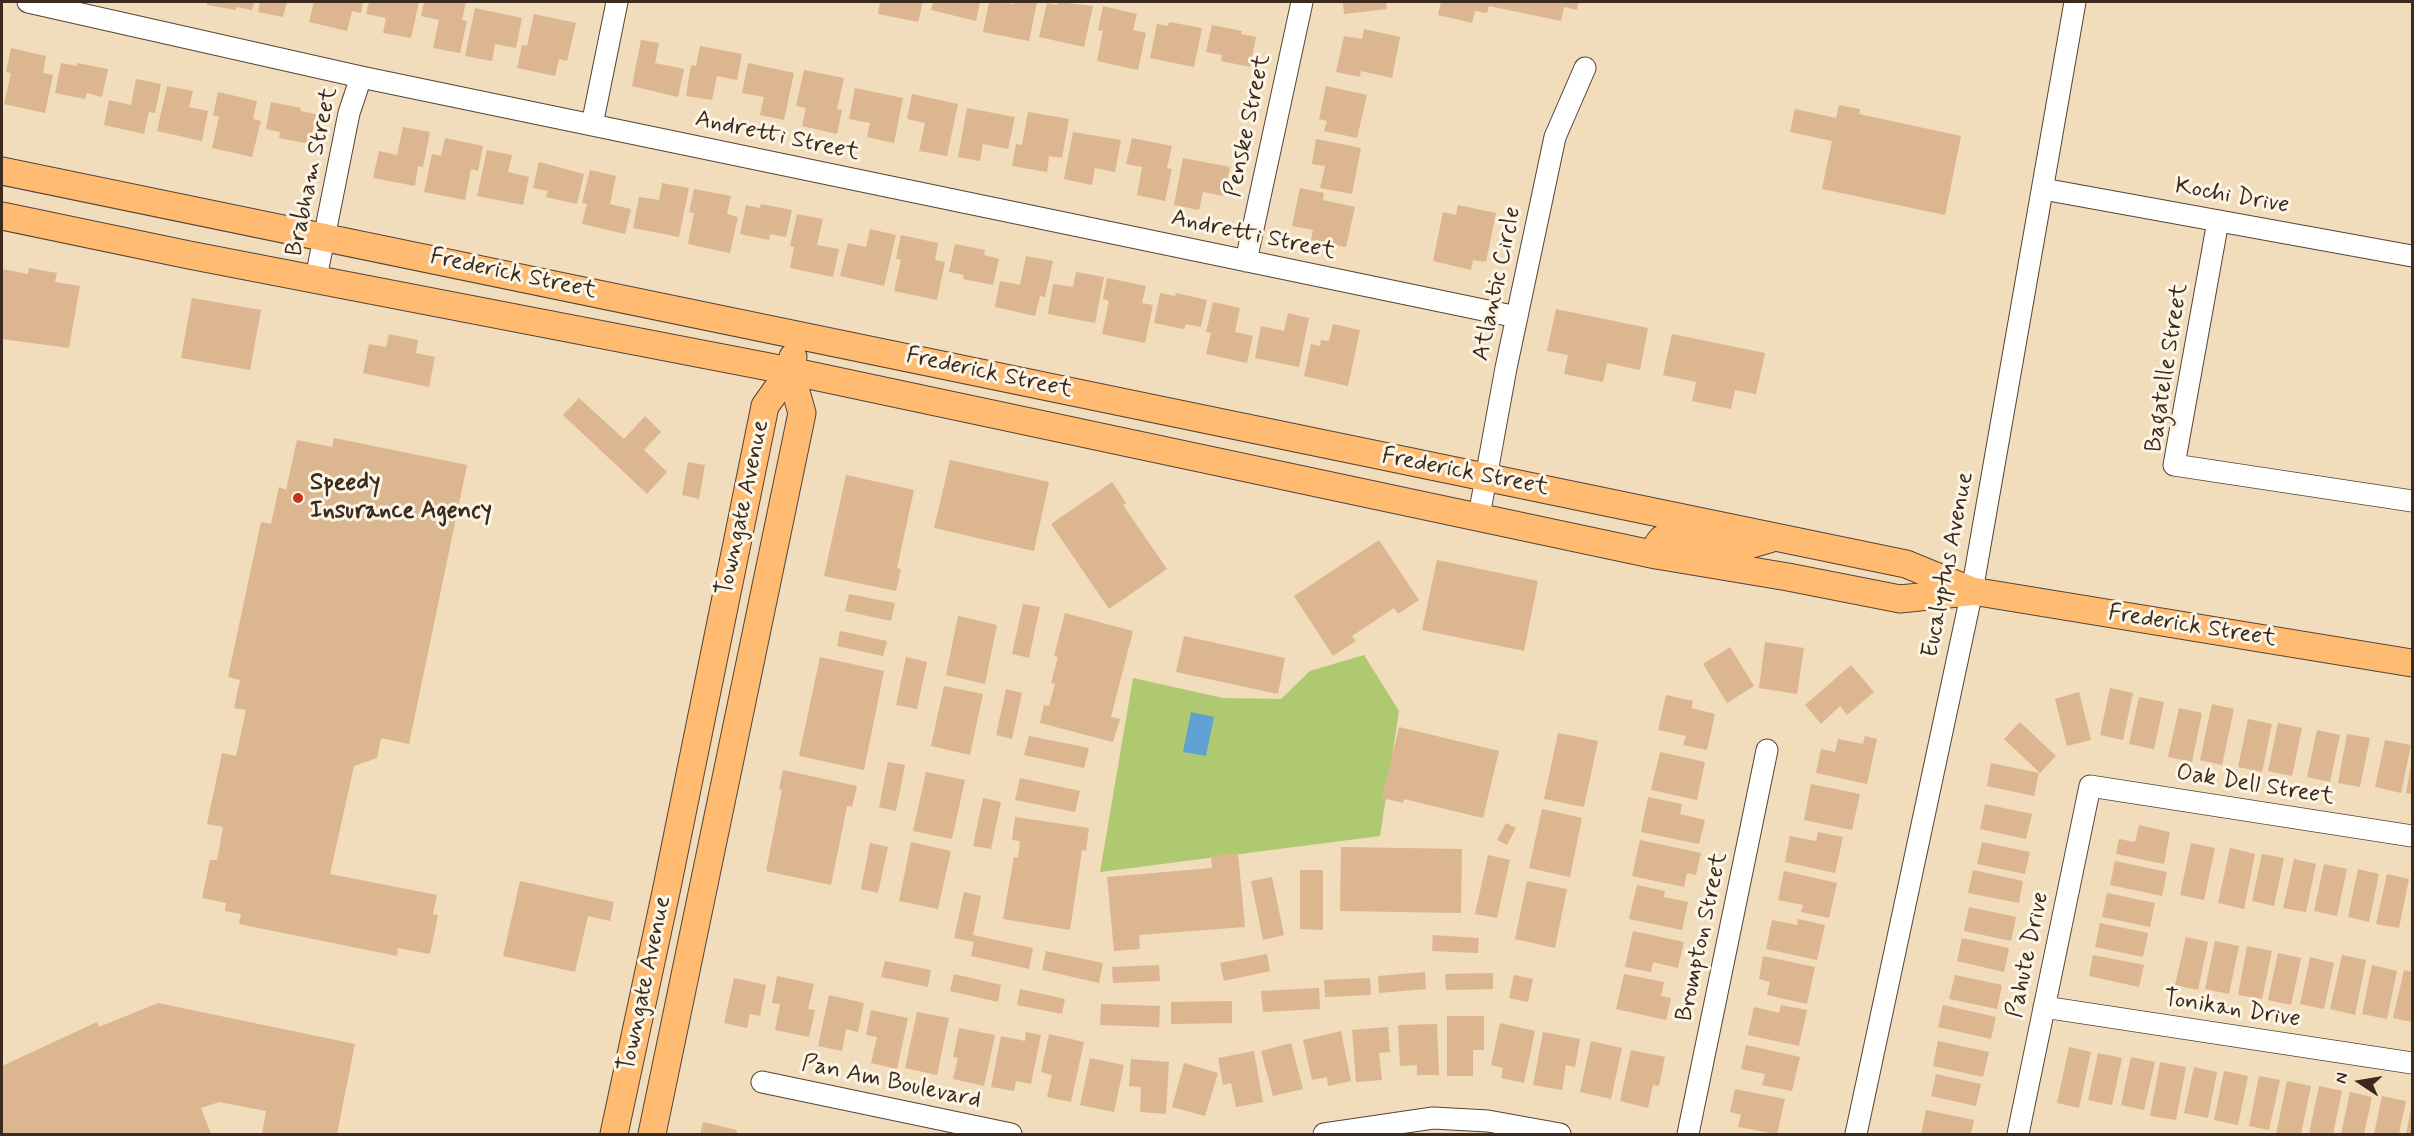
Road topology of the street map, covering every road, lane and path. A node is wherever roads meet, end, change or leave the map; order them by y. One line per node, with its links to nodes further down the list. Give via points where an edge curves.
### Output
1 (28, 2): 6 (street, Andretti Street)
2 (617, 2): 7 (street)
3 (1302, 2): 14 (street, Penske Street)
4 (2075, 2): 9 (street, Eucalyptus Avenue)
5 (1585, 68): 16 (street, Atlantic Circle, via 1555,137)
6 (361, 77): 7 (street, Andretti Street); 12 (street, Brabham Street, via 349,113)
7 (592, 125): 14 (street, Andretti Street)
8 (2, 171): 12 (main road, Frederick Street)
9 (2043, 189): 11 (street, Kochi Drive); 26 (street, Eucalyptus Avenue)
10 (2, 216): 15 (main road, Frederick Street)
11 (2218, 221): 13 (street, Kochi Drive); 22 (street, Bagatelle Street, via 2174,465)
12 (324, 236): 15 (street, Brabham Street); 17 (main road, Frederick Street)
13 (2412, 256)
14 (1246, 261): 16 (street, Andretti Street)
15 (316, 278): 18 (main road, Frederick Street)
16 (1517, 317): 21 (street, Atlantic Circle)
17 (797, 335): 18 (main road); 19 (main road, Frederick Street)
18 (790, 371): 20 (main road, Frederick Street); 28 (main road, Towngate Avenue, via 765,406); 32 (main road, Towngate Avenue, via 802,413)
19 (1388, 457): 20 (main road, via 1361,467 1280,455 1268,460); 21 (main road, Frederick Street)
20 (1259, 471): 23 (main road, Frederick Street)
21 (1485, 477): 23 (street, Atlantic Circle); 24 (main road, Frederick Street)
22 (2412, 501)
23 (1479, 516): 25 (main road, Frederick Street)
24 (1776, 537): 25 (main road, via 1738,548 1667,537 1658,544); 26 (main road, Frederick Street, via 1906,564)
25 (1656, 555): 26 (main road, Frederick Street, via 1900,599)
26 (1972, 591): 27 (main road, Frederick Street); 45 (street, Eucalyptus Avenue)
27 (2412, 663)
28 (699, 728): 32 (main road, via 710,754 685,883); 34 (main road, Towngate Avenue)
29 (1767, 750): 44 (street, Brompton Street)
30 (2090, 786): 31 (street, Oak Dell Street); 33 (street, Pahute Drive)
31 (2412, 836)
32 (699, 908): 36 (main road, Towngate Avenue)
33 (2044, 1007): 35 (street, Tonikan Drive); 46 (street, Pahute Drive)
34 (629, 1059): 36 (main road); 39 (main road, Towngate Avenue)
35 (2412, 1063)
36 (666, 1065): 40 (main road, Towngate Avenue)
37 (762, 1082): 41 (street, Pan Am Boulevard)
38 (1433, 1126): 42 (street); 43 (street, via 1488,1121)
39 (614, 1134)
40 (652, 1134)
41 (1011, 1134)
42 (1324, 1134)
43 (1560, 1134)
44 (1688, 1134)
45 (1856, 1134)
46 (2018, 1134)

